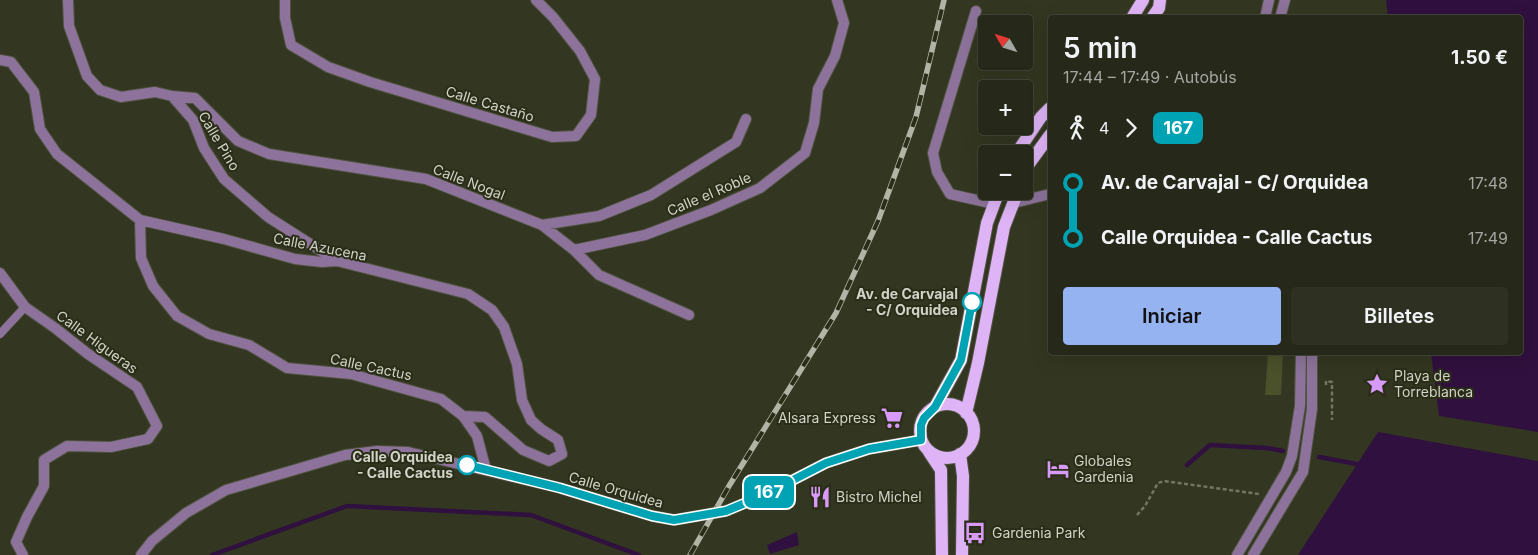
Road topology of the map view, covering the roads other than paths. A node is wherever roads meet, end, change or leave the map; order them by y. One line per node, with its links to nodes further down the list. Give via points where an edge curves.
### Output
1 (68, 0): 15 (street, via 69,26 87,76 100,90 121,98 155,92)
2 (285, 0): 3 (street, Calle Castaño, via 291,45 328,67 552,137 576,136 591,114 595,79 580,51)
3 (536, 0)
4 (837, 0): 28 (street, Calle el Roble, via 844,23 835,56 818,89 814,123 805,153 760,188 710,210 645,235)
5 (1143, 0): 10 (main road)
6 (1160, 0): 11 (main road)
7 (1269, 0): 12 (street)
8 (1285, 0): 13 (street)
9 (976, 12): 25 (street, via 933,153 936,172 950,194)
10 (1134, 15)
11 (1154, 15)
12 (1266, 15)
13 (1281, 15)
14 (0, 60): 26 (street, Calle Azucena, via 12,62 34,92 40,129 57,154)
15 (172, 96): 27 (street, Calle Nogal, via 195,98 238,141 269,154 426,179); 29 (street, Calle Pino, via 192,120 204,148 224,179 268,217)
16 (1048, 110): 19 (main road)
17 (746, 119): 27 (street, via 736,142 651,196 599,216)
18 (1048, 138): 20 (main road)
19 (1022, 145)
20 (1033, 158)
21 (1048, 194): 22 (street)
22 (1033, 195)
23 (996, 200): 25 (main road)
24 (1014, 200): 37 (main road, via 1004,227)
25 (994, 204): 36 (main road, via 961,360)
26 (140, 220): 29 (street, Calle Azucena, via 295,259); 38 (street, Calle Cactus, via 141,258 153,286 176,316 209,334 249,345 287,368 352,374 386,383 441,398)
27 (542, 225): 28 (street, Calle Nogal)
28 (574, 250): 32 (street, Calle Nogal, via 599,275)
29 (337, 262): 38 (street, Calle Azucena, via 468,294 492,310 504,327 517,364 522,400 531,420 558,440 562,454 549,461 523,450 485,417)
30 (0, 273): 31 (street, Calle Higueras)
31 (24, 307): 33 (lane); 43 (street, Calle Higueras, via 137,387 157,426 148,439 111,447 67,446 44,460 44,486 16,542)
32 (689, 315)
33 (0, 334)
34 (1301, 355): 47 (street, via 1300,406 1292,456 1286,472)
35 (1312, 355): 48 (street, via 1312,409 1302,472)
36 (935, 407): 37 (main road, via 952,405); 39 (main road, via 921,425)
37 (966, 413): 41 (main road, via 974,435 967,449)
38 (463, 416): 42 (street, Calle Cactus, via 477,436)
39 (921, 440): 40 (main road); 42 (street, Calle Orquidea, via 869,449 826,463 726,511 674,520)
40 (929, 452): 41 (main road, via 944,458); 45 (main road, via 941,470)
41 (960, 454): 46 (main road, via 963,476)
42 (486, 470): 44 (street, Calle Orquidea, via 408,452 377,450 345,455 226,490 186,513 152,541)
43 (23, 555)
44 (141, 555)
45 (942, 555)
46 (962, 555)
47 (1237, 555)
48 (1254, 555)

